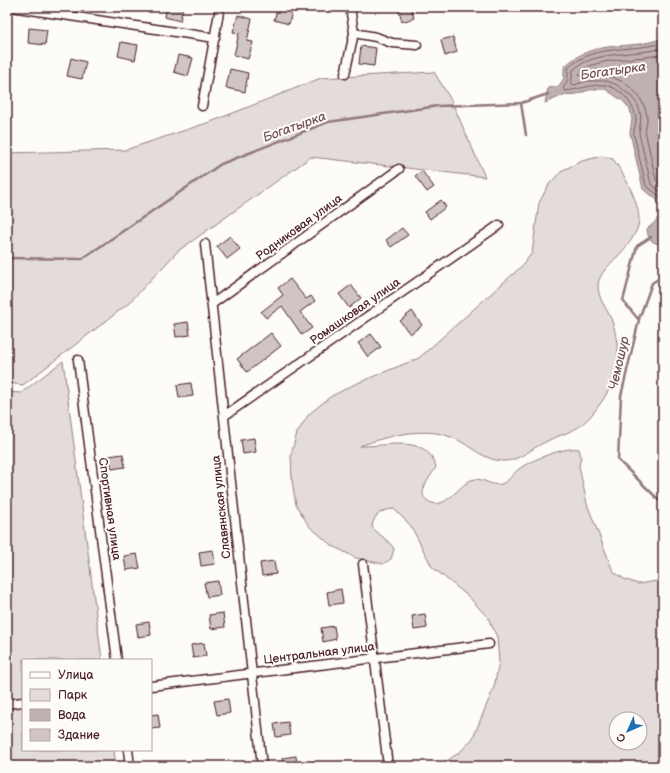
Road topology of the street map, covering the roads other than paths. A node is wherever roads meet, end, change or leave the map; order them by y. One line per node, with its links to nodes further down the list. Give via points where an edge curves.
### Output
1 (11, 7): 5 (street)
2 (220, 7): 5 (street)
3 (350, 7): 4 (street)
4 (354, 33): 6 (street, via 392,43); 7 (street)
5 (215, 38): 8 (street)
6 (417, 45)
7 (345, 74)
8 (202, 106)
9 (399, 169): 12 (street, Родниковая улица)
10 (499, 225): 14 (street, Ромашковая улица)
11 (205, 244): 12 (street, Славянская улица)
12 (212, 304): 14 (street, Славянская улица)
13 (78, 360): 18 (street, Спортивная улица)
14 (224, 416): 19 (street, Славянская улица)
15 (363, 564): 17 (street)
16 (489, 644): 17 (street, Центральная улица)
17 (375, 658): 19 (street, Центральная улица); 26 (street)
18 (117, 659)
19 (252, 673): 20 (street, Центральная улица); 25 (street, Славянская улица)
20 (152, 686)
21 (22, 702): 22 (street)
22 (7, 704)
23 (128, 751): 24 (street)
24 (130, 766)
25 (262, 766)
26 (388, 766)

